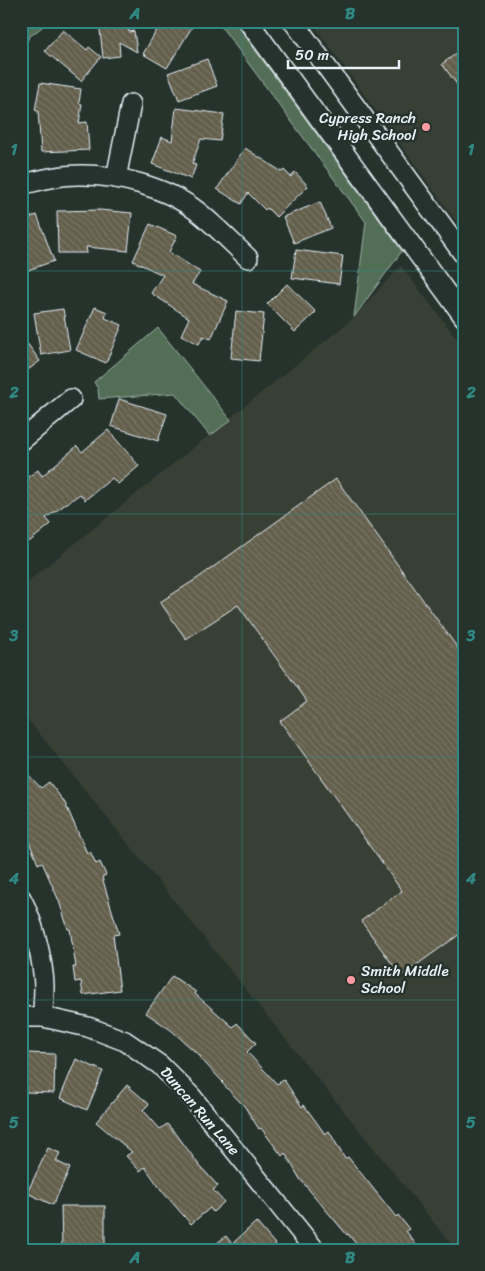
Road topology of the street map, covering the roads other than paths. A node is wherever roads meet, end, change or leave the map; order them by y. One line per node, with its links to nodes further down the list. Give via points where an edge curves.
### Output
1 (248, 21): 8 (street)
2 (293, 21): 6 (street)
3 (131, 104): 4 (street)
4 (116, 178): 5 (street, via 78,175); 7 (street, via 169,194 196,210)
5 (21, 185)
6 (464, 255)
7 (248, 258)
8 (464, 317)
9 (71, 400): 10 (street)
10 (21, 441)
11 (21, 898): 13 (street, via 38,946 44,984)
12 (21, 1017): 13 (street, Duncan Run Lane)
13 (43, 1017): 14 (street, Duncan Run Lane, via 88,1027 124,1041 160,1065 191,1096)
14 (315, 1250)

